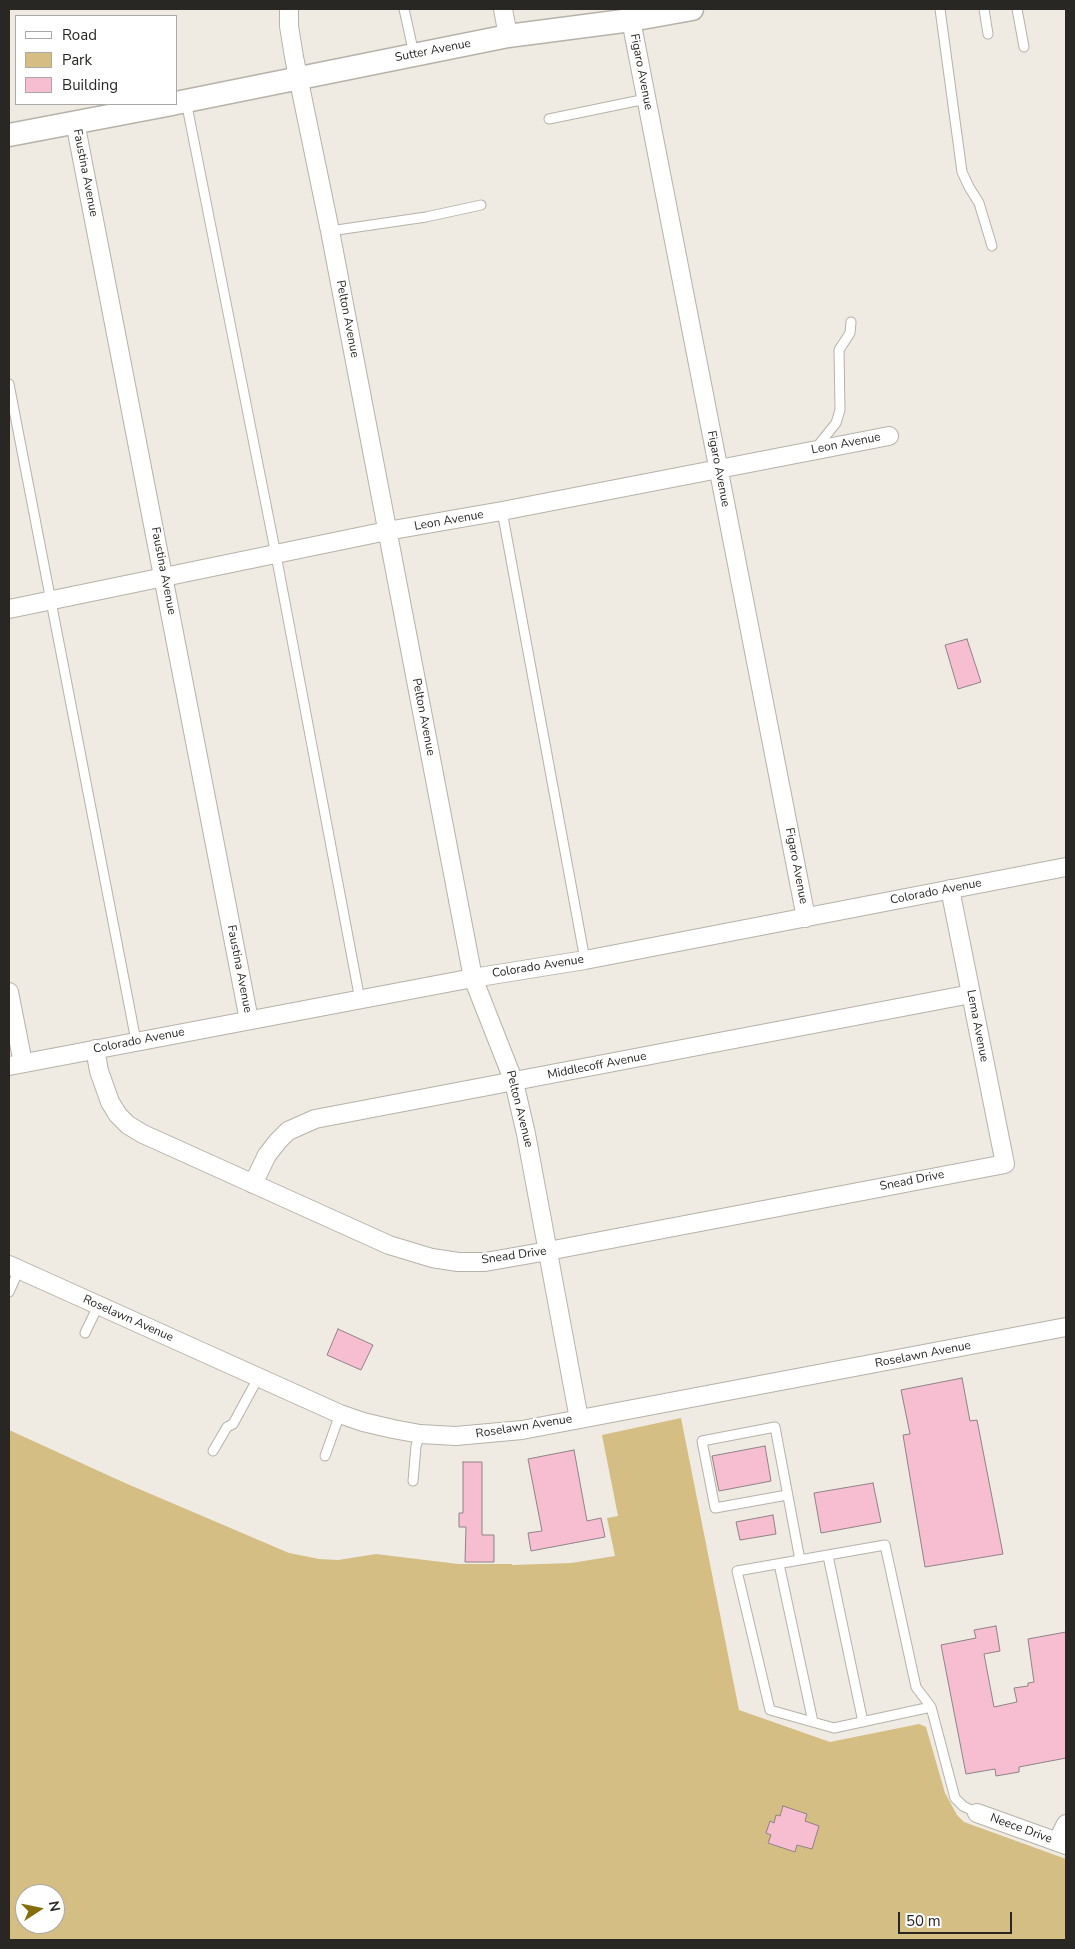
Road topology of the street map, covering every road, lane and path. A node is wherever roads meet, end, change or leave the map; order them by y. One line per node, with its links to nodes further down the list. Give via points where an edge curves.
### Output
1 (289, 9): 13 (street, Pelton Avenue, via 289,26)
2 (404, 9): 12 (lane)
3 (503, 9): 10 (street)
4 (692, 9): 8 (street, Sutter Avenue)
5 (940, 9): 22 (lane, via 962,172 979,203)
6 (984, 9): 9 (lane)
7 (1017, 9): 11 (lane)
8 (631, 20): 10 (street, Sutter Avenue); 14 (street, Figaro Avenue)
9 (988, 34)
10 (508, 36): 12 (street, Sutter Avenue)
11 (1024, 47)
12 (414, 54): 13 (street, Sutter Avenue)
13 (300, 79): 15 (street, Sutter Avenue); 21 (street, Pelton Avenue)
14 (646, 99): 17 (lane); 27 (street, Figaro Avenue)
15 (178, 103): 30 (lane)
16 (167, 105): 18 (street, Sutter Avenue)
17 (549, 119)
18 (75, 122): 19 (street, Sutter Avenue); 31 (street, Faustina Avenue)
19 (9, 135)
20 (482, 205): 21 (lane)
21 (330, 231): 29 (street, Pelton Avenue)
22 (992, 246)
23 (851, 322): 26 (lane, via 850,333 839,350 840,410 836,422)
24 (9, 384): 32 (lane)
25 (889, 436): 26 (street, Leon Avenue)
26 (815, 450): 27 (street, Leon Avenue)
27 (718, 469): 28 (street, Leon Avenue); 36 (street, Figaro Avenue)
28 (502, 511): 29 (street, Leon Avenue); 37 (lane)
29 (387, 531): 30 (street, Leon Avenue); 38 (street, Pelton Avenue)
30 (276, 556): 31 (street, Leon Avenue); 41 (lane)
31 (164, 577): 32 (street, Leon Avenue); 42 (street, Faustina Avenue)
32 (51, 600): 33 (street, Leon Avenue); 43 (lane)
33 (9, 608)
34 (1066, 867): 35 (street, Colorado Avenue)
35 (950, 889): 36 (street, Colorado Avenue); 40 (street, Lema Avenue)
36 (806, 918): 37 (street, Colorado Avenue)
37 (585, 960): 38 (street, Colorado Avenue)
38 (473, 978): 41 (street, Colorado Avenue); 46 (street, Pelton Avenue)
39 (9, 992): 45 (street)
40 (971, 994): 46 (street, Middlecoff Avenue); 47 (street, Lema Avenue)
41 (360, 1000): 42 (street, Colorado Avenue)
42 (249, 1020): 43 (street, Colorado Avenue)
43 (136, 1041): 44 (street, Colorado Avenue)
44 (95, 1049): 45 (street, Colorado Avenue); 48 (street, Snead Drive, via 110,1102 128,1125)
45 (16, 1064)
46 (514, 1082): 48 (street, Middlecoff Avenue, via 315,1119 288,1132 278,1141 266,1154); 49 (street, Pelton Avenue)
47 (1005, 1164): 49 (street, Snead Drive)
48 (253, 1184): 49 (street, Snead Drive, via 389,1245 432,1258 485,1262)
49 (548, 1251): 57 (street, Pelton Avenue)
50 (14, 1267): 51 (lane); 52 (street, Roselawn Avenue)
51 (9, 1292)
52 (98, 1306): 54 (lane); 55 (street, Roselawn Avenue)
53 (1066, 1327): 57 (street, Roselawn Avenue)
54 (86, 1333)
55 (258, 1378): 56 (street, Roselawn Avenue); 59 (lane, via 233,1424 227,1427)
56 (340, 1414): 58 (street, Roselawn Avenue); 60 (lane)
57 (579, 1419): 58 (street, Roselawn Avenue, via 486,1435)
58 (420, 1434): 61 (lane)
59 (213, 1451)
60 (325, 1456)
61 (413, 1481)
62 (788, 1495): 62 (lane, via 775,1427 702,1441 715,1508); 64 (lane)
63 (828, 1556): 64 (lane); 66 (lane, via 885,1545 916,1686); 68 (lane)
64 (800, 1560): 65 (lane)
65 (779, 1564): 67 (lane); 67 (lane, via 737,1572 770,1710)
66 (932, 1707): 68 (lane); 69 (lane, via 953,1793 958,1802)
67 (813, 1722): 68 (lane, via 834,1728)
68 (863, 1722)
69 (977, 1813): 71 (street, Neece Drive)
70 (1066, 1824): 71 (street)
71 (1061, 1844)

